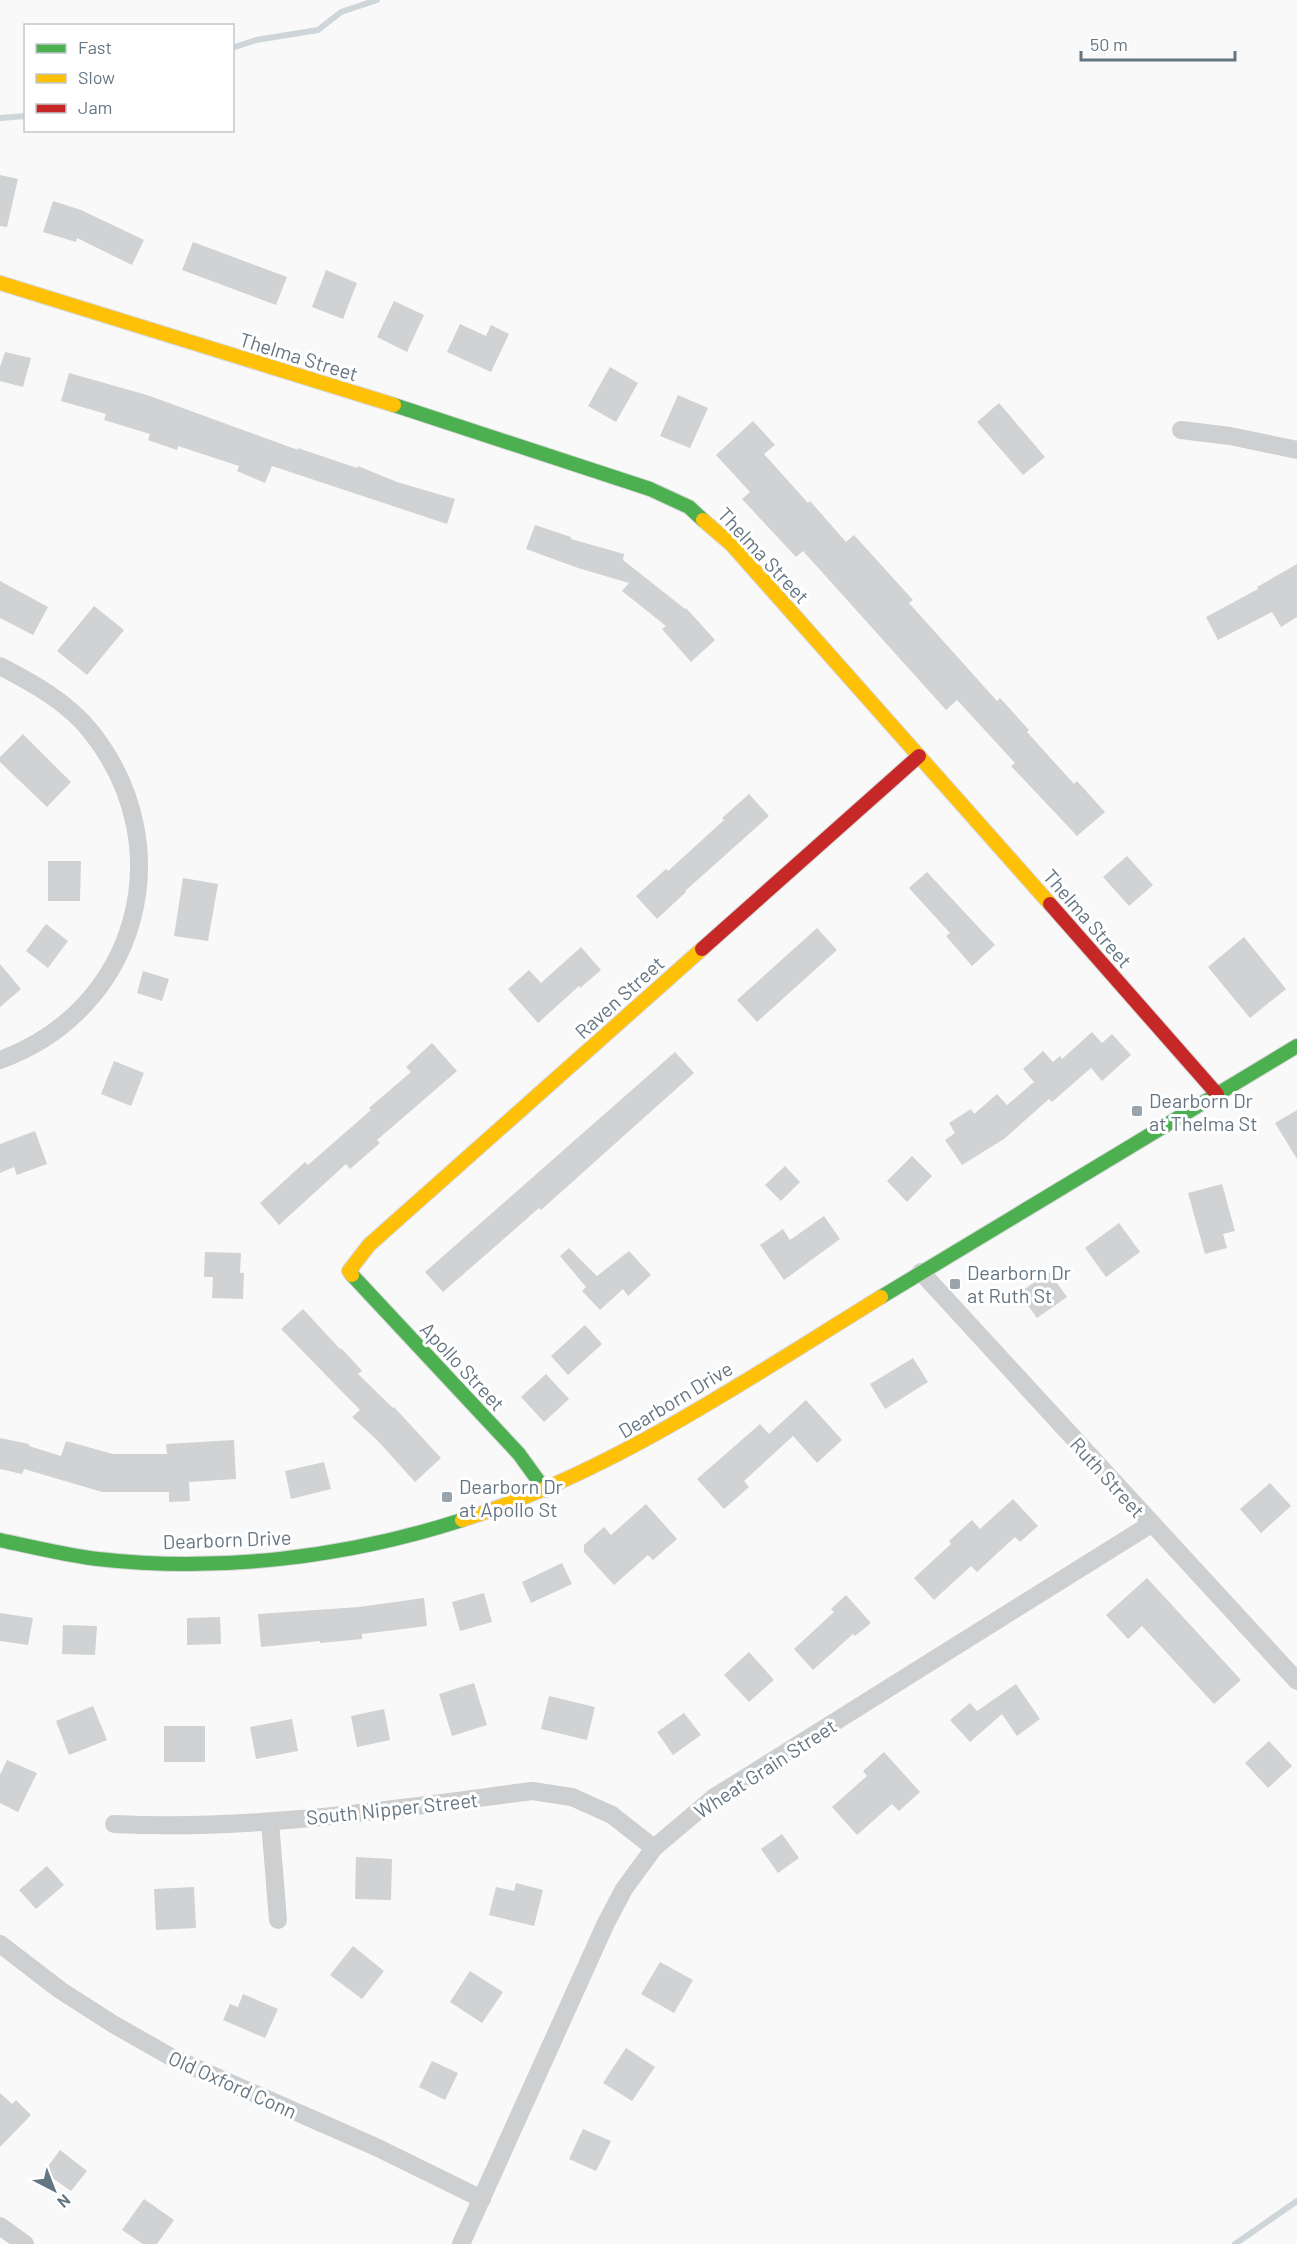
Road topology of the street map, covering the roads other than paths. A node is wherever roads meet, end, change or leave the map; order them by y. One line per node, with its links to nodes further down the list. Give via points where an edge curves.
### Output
1 (0, 283): 5 (street, Thelma Street, via 431,417 650,489 689,507 732,545)
2 (1181, 430): 3 (street)
3 (1297, 450)
4 (0, 666): 7 (street, via 53,697 91,732 120,779 137,832 139,864 132,923 106,979 54,1031)
5 (919, 756): 8 (street, Thelma Street); 9 (street, Raven Street, via 369,1245)
6 (1297, 1046): 8 (street, Dearborn Drive)
7 (0, 1060)
8 (1217, 1094): 10 (street, Dearborn Drive)
9 (349, 1271): 11 (street, Apollo Street, via 519,1454)
10 (921, 1272): 11 (street, Dearborn Drive, via 639,1443); 12 (street, Ruth Street)
11 (545, 1490): 13 (street, Dearborn Drive, via 395,1541 263,1560 114,1560)
12 (1151, 1524): 14 (street, Ruth Street); 17 (street, Wheat Grain Street, via 713,1798)
13 (0, 1540)
14 (1297, 1681)
15 (270, 1822): 16 (street, South Nipper Street); 17 (street, South Nipper Street, via 532,1791 572,1797 612,1815); 18 (street)
16 (114, 1824)
17 (654, 1848): 20 (street, Wheat Grain Street, via 624,1889 606,1923)
18 (278, 1920)
19 (0, 1944): 20 (street, Old Oxford Conn, via 60,1990 171,2057 376,2147)
20 (482, 2199): 23 (street, Wheat Grain Street)
21 (0, 2226): 22 (street)
22 (25, 2244)
23 (461, 2244)

